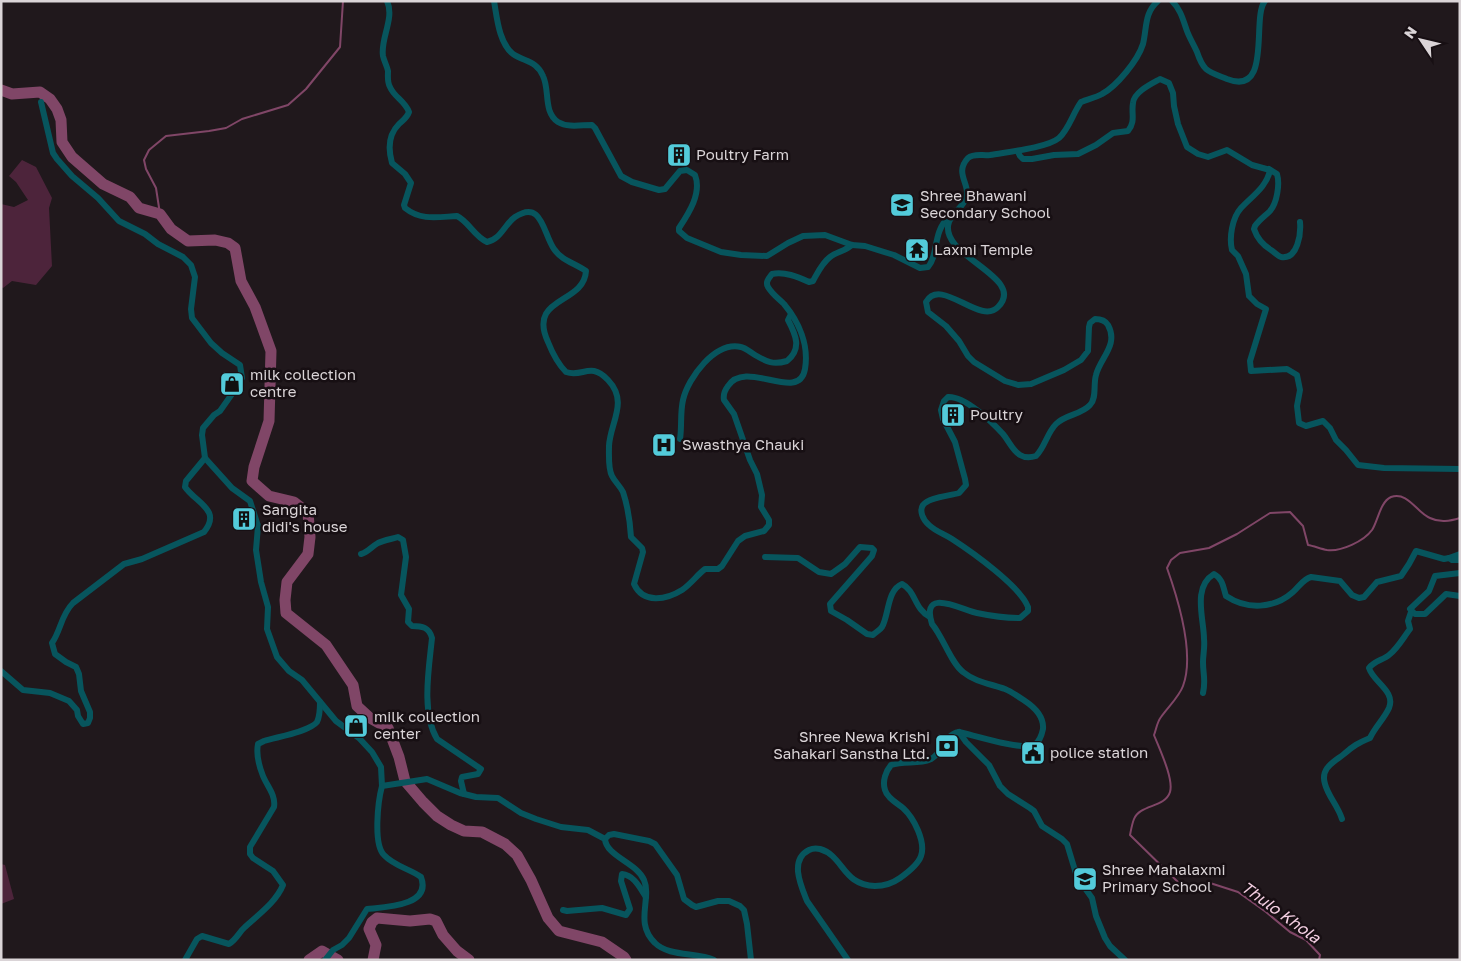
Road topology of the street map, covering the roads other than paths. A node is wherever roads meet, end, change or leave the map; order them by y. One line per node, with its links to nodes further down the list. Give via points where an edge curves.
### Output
1 (387, 1): 12 (street, via 383,57 389,86 409,112 389,142 392,163 406,174 411,183 404,208 426,217 457,216 487,242 497,238 515,218 532,211 541,220 554,249 566,261 586,271 586,280 579,287 551,306 542,323 543,329 566,372 593,370 615,389 618,399 609,445 611,473 623,494 630,517 630,537 644,552 634,584 644,596 655,599 682,590 705,569 722,566 738,541 764,531 769,525 761,507 757,474 733,411 723,398 732,381 740,377 763,377 786,383 801,378 805,366 804,344 800,326)
2 (494, 1): 11 (street, via 506,46 515,55 538,67 546,82 548,105 557,121 564,125 595,128 616,170 627,180 659,190 665,189 680,170 695,175 694,201 679,231 686,238 721,252 741,255 767,256 788,243 811,235 825,235)
3 (1158, 1): 7 (street, via 1147,16 1138,56 1113,86 1101,95 1080,102 1057,140)
4 (1172, 1): 5 (street, via 1180,10 1190,39 1206,69 1232,81 1251,75 1256,66 1260,11)
5 (1265, 1)
6 (41, 102): 14 (street, via 53,153 72,176 119,221 192,265 195,277 190,309 192,318 211,343 240,365 242,378 239,384 203,428)
7 (1018, 152): 8 (street, via 1023,159 1032,160 1078,154 1113,133 1128,131 1133,121 1135,97 1160,79 1172,87 1178,124 1189,149 1204,156 1226,150 1252,165); 9 (street, via 970,157 962,171 967,196)
8 (1267, 168): 10 (street, via 1277,174 1278,183 1272,209 1255,226 1257,236 1263,245 1282,257 1286,256 1297,245); 15 (street, via 1270,170 1267,179 1240,209 1231,235 1232,250 1246,274 1249,296 1266,309 1250,361 1251,371 1280,368 1297,375 1300,424 1306,426 1323,421 1358,465)
9 (954, 213): 11 (street, via 942,226 934,258 928,267 920,268 894,255); 24 (street, via 948,225 954,243 965,256 998,281 1002,286 1003,299 999,307 989,312 937,294 928,299 926,308 946,326 974,362 1012,384 1024,385 1064,370 1085,356 1090,323 1095,319 1105,322 1111,338 1109,351 1096,373 1091,405 1062,418 1036,456 1022,456 1016,452 990,422 967,404 952,397 944,401 943,419 955,442 966,485 959,493 926,502 921,513 928,524 966,548 1021,594 1028,610 1020,618 1013,618 976,613 938,602 930,610)
10 (1300, 222)
11 (852, 245): 12 (street, via 825,261 813,281 772,274 768,287)
12 (791, 314): 13 (street, via 788,320 797,342 793,357 787,361 772,364 736,347 728,347 708,358 683,400)
13 (680, 439)
14 (205, 458): 25 (street, via 186,480 185,487 209,512 210,523 204,532 142,560 124,564 73,603 60,622 52,647 55,654 76,667 81,692 90,712 88,723 80,721 77,710 69,701 50,693 23,690); 27 (street, via 232,488 250,501 258,526 256,550 268,607 267,629 276,657 289,672 302,680)
15 (1460, 468)
16 (360, 554): 30 (street, via 377,543 398,537 403,540 406,558 401,594 409,609 408,622 412,626 422,626 432,638 427,683 432,732 437,739 481,769 478,774 462,777)
17 (1460, 554): 19 (street)
18 (765, 558): 24 (street, via 798,558 819,572 831,574 860,547 872,548 872,556 830,604 831,611 873,635 882,626 895,590 902,584 910,590 923,613)
19 (1449, 558): 20 (street); 26 (street, via 1416,551 1401,576 1377,582 1360,598 1340,581 1307,578 1288,597 1270,606 1236,602 1226,596 1223,583 1214,574 1206,582 1200,604 1206,681)
20 (1460, 560)
21 (1460, 573): 23 (street, via 1435,576 1429,592 1410,608)
22 (1460, 596): 23 (street, via 1446,594 1425,614)
23 (1411, 612): 31 (street, via 1410,629 1397,648 1369,668 1389,694 1387,711 1370,738 1348,749 1324,772 1325,785)
24 (930, 617): 28 (street, via 961,671 1027,702 1043,722 1034,746)
25 (1, 671)
26 (1203, 693)
27 (320, 702): 29 (street, via 336,721 372,752 381,767); 37 (street, via 320,713 309,728 258,744 263,776 275,801 253,840 250,854 273,871 283,885 281,890 235,941 229,944 202,936)
28 (959, 732): 35 (street, via 989,765 1000,786 1034,811 1042,826 1067,844 1077,876 1092,898 1099,926); 40 (street, via 945,740 933,758 896,763 885,775 884,789 910,816 921,842 921,858 903,876 882,886 857,882 819,848 806,852 800,860 799,879 807,901)
29 (382, 786): 30 (street, via 427,779); 36 (street, via 378,817 381,851 392,861 422,877 423,890 407,903 367,909 349,938)
30 (464, 794): 32 (street, via 498,798 536,819 588,830)
31 (1342, 818)
32 (605, 840): 33 (street, via 606,846 643,877); 39 (street, via 614,834 655,844 677,875 684,899 696,907 718,901 740,906 747,924)
33 (646, 897): 34 (street, via 632,878 622,874 630,909 626,915 602,908); 38 (street, via 644,916 650,937 656,944)
34 (563, 910)
35 (1110, 946): 41 (street); 42 (street)
36 (326, 958)
37 (185, 960)
38 (714, 960)
39 (751, 960)
40 (848, 960)
41 (1119, 960)
42 (1125, 960)

